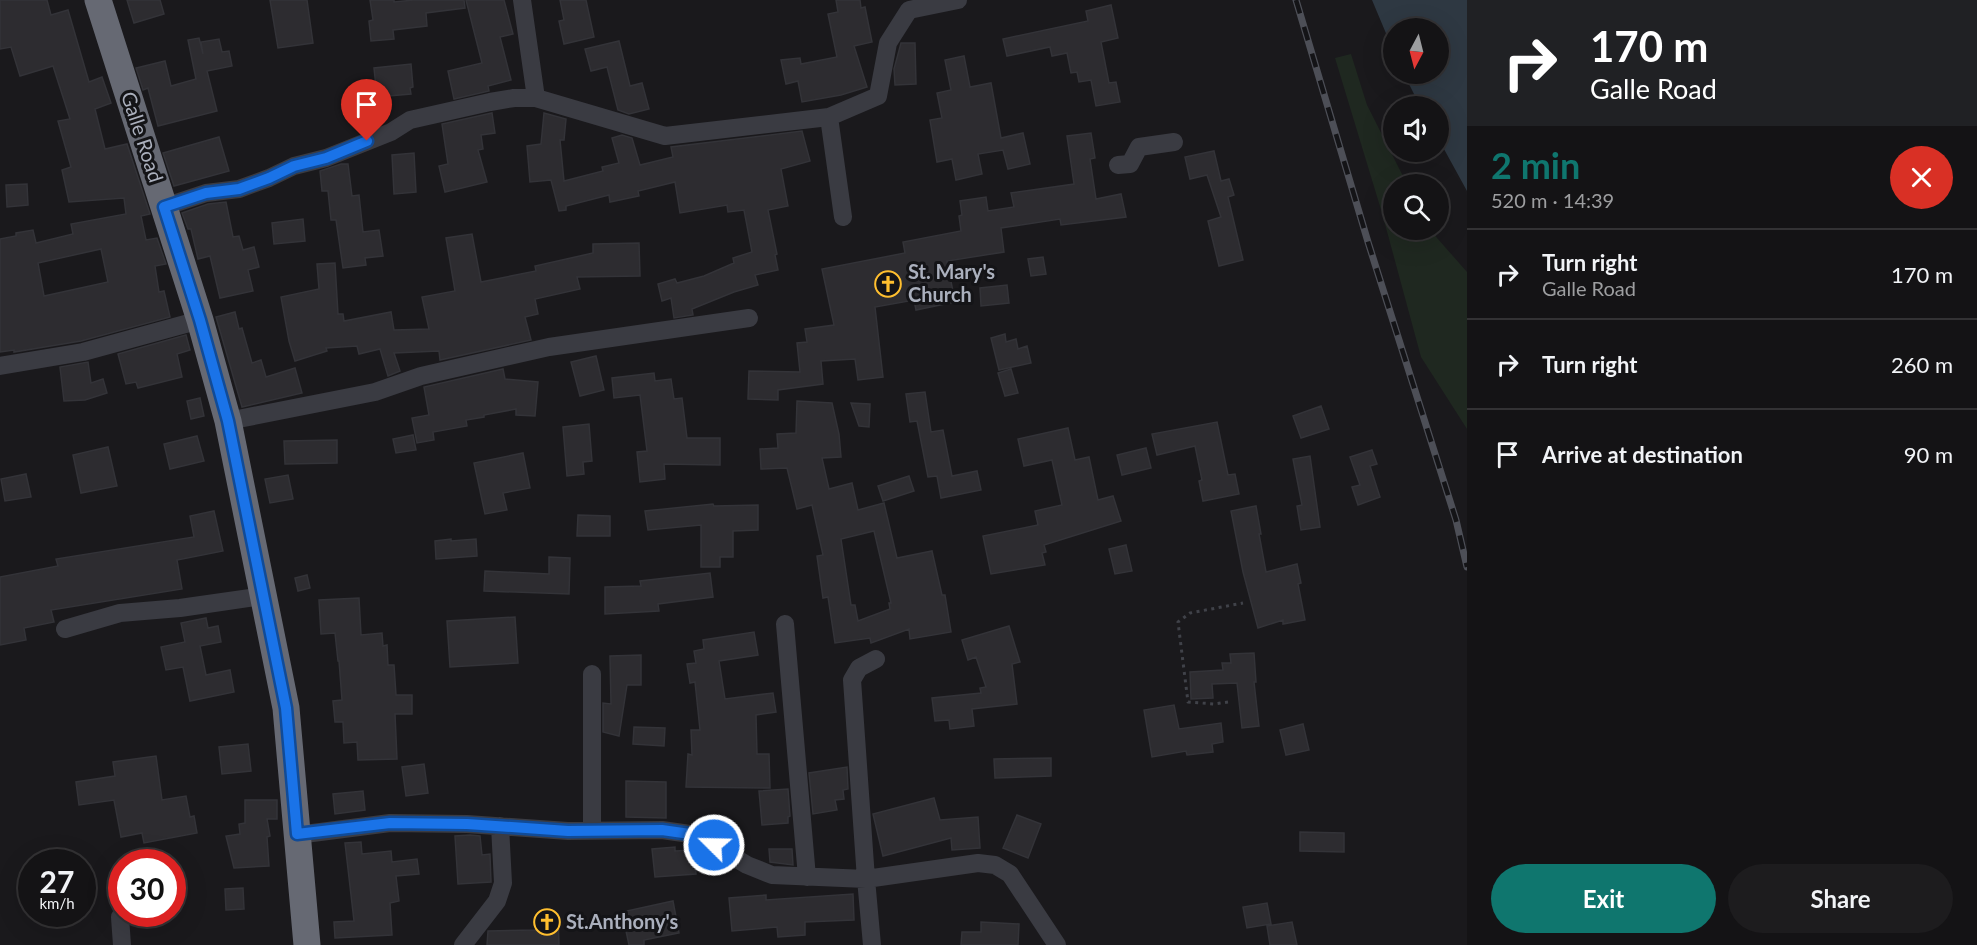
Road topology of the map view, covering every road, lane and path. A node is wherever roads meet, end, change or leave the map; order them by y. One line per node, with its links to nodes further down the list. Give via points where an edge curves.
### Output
1 (98, 0): 8 (highway, Galle Road)
2 (522, 0): 4 (street)
3 (958, 0): 5 (street, via 909,10 888,43 878,96)
4 (536, 98): 5 (street, via 665,136); 8 (street, via 490,102 410,120 391,132 239,189 206,193)
5 (829, 117): 9 (street)
6 (1174, 142): 7 (street, via 1139,147 1130,164)
7 (1118, 165)
8 (164, 207): 11 (highway, Galle Road)
9 (843, 217)
10 (749, 318): 13 (street, via 549,346 421,376 375,392)
11 (200, 320): 12 (street, via 83,352); 13 (highway, Galle Road)
12 (0, 366)
13 (228, 421): 14 (highway, Galle Road)
14 (263, 596): 17 (street, via 120,613); 23 (highway, Galle Road, via 286,708)
15 (1243, 603): 20 (path, via 1190,613 1178,622 1188,702)
16 (785, 624): 24 (street)
17 (65, 629)
18 (876, 659): 25 (street, via 859,668 852,680)
19 (592, 674): 22 (street)
20 (1228, 702)
21 (500, 826): 22 (street); 23 (street, via 390,823); 29 (street, via 503,883 497,901)
22 (592, 830): 24 (street, via 662,830 697,835 772,875)
23 (297, 834): 28 (highway, Galle Road)
24 (807, 877): 25 (street)
25 (866, 879): 30 (street); 31 (street, via 995,865 1010,874)
26 (121, 927): 27 (street)
27 (122, 945)
28 (307, 945)
29 (463, 945)
30 (872, 945)
31 (1057, 945)

